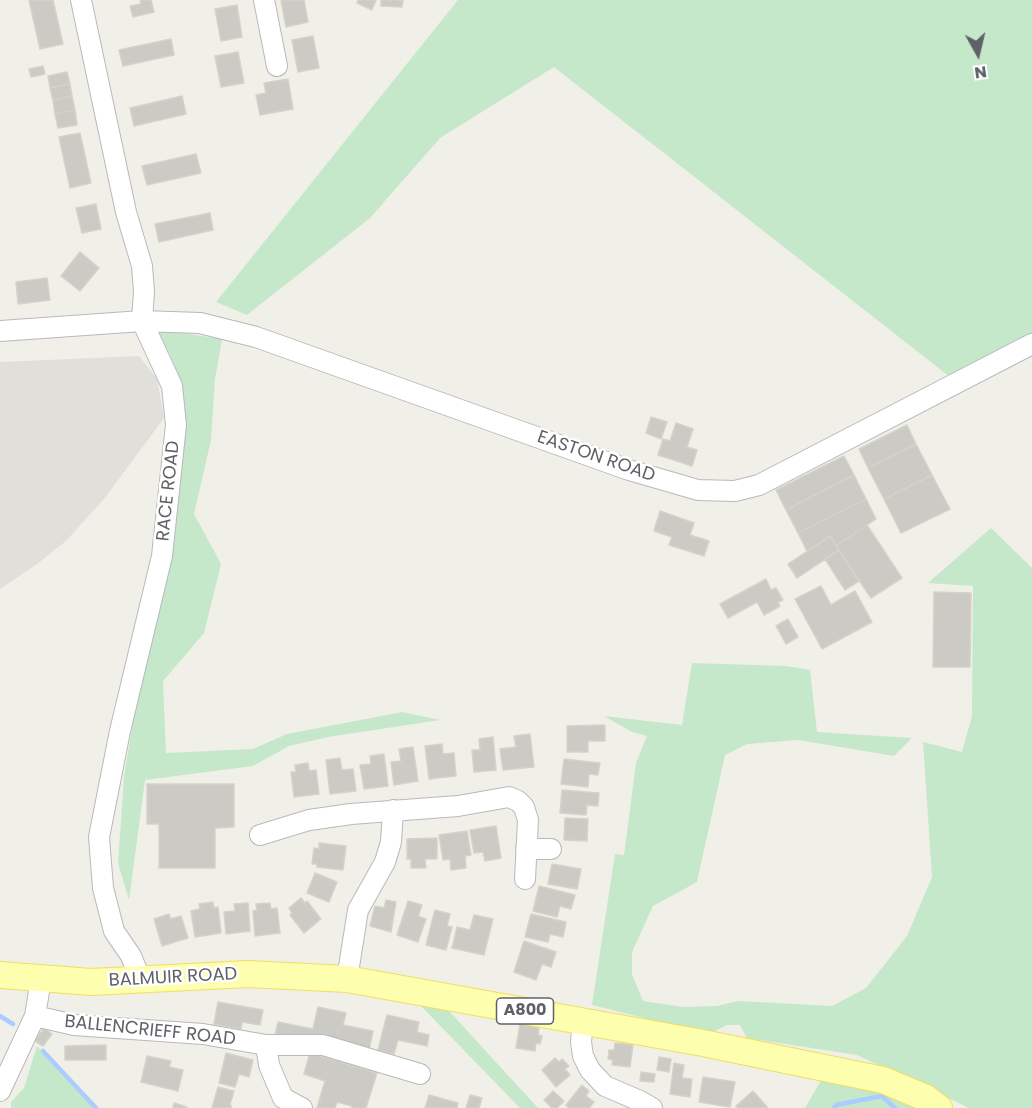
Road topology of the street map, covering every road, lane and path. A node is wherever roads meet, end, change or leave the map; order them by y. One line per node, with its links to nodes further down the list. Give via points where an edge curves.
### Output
1 (81, 0): 4 (street, via 126,212 142,266)
2 (264, 0): 3 (street)
3 (277, 66)
4 (141, 321): 5 (street, EASTON ROAD); 6 (street, EASTON ROAD, via 200,323 256,337 630,470 698,490 735,491 759,485); 15 (street, RACE ROAD, via 172,386 176,425 162,556 99,837 103,888 114,931 132,956)
5 (0, 331)
6 (1032, 344)
7 (393, 810): 8 (street, via 309,820); 9 (street, via 458,806 509,797 524,807 528,820); 14 (street, via 385,862 358,910)
8 (260, 835)
9 (526, 849): 10 (street); 11 (street)
10 (551, 849)
11 (525, 879)
12 (0, 975): 13 (main road, BALMUIR ROAD / A800)
13 (41, 979): 15 (main road, BALMUIR ROAD / A800); 16 (street)
14 (347, 979): 15 (main road, BALMUIR ROAD / A800, via 248,974); 17 (main road, A800)
15 (141, 980)
16 (35, 1016): 18 (street, BALLENCRIEFF ROAD, via 74,1025 203,1034); 20 (street)
17 (583, 1022): 22 (street, via 583,1056 590,1070 605,1086); 23 (main road, A800, via 883,1080 926,1098)
18 (266, 1044): 19 (street, BALLENCRIEFF ROAD, via 323,1045); 21 (street, via 269,1065 283,1098)
19 (420, 1074)
20 (0, 1090)
21 (303, 1108)
22 (652, 1108)
23 (939, 1108)

